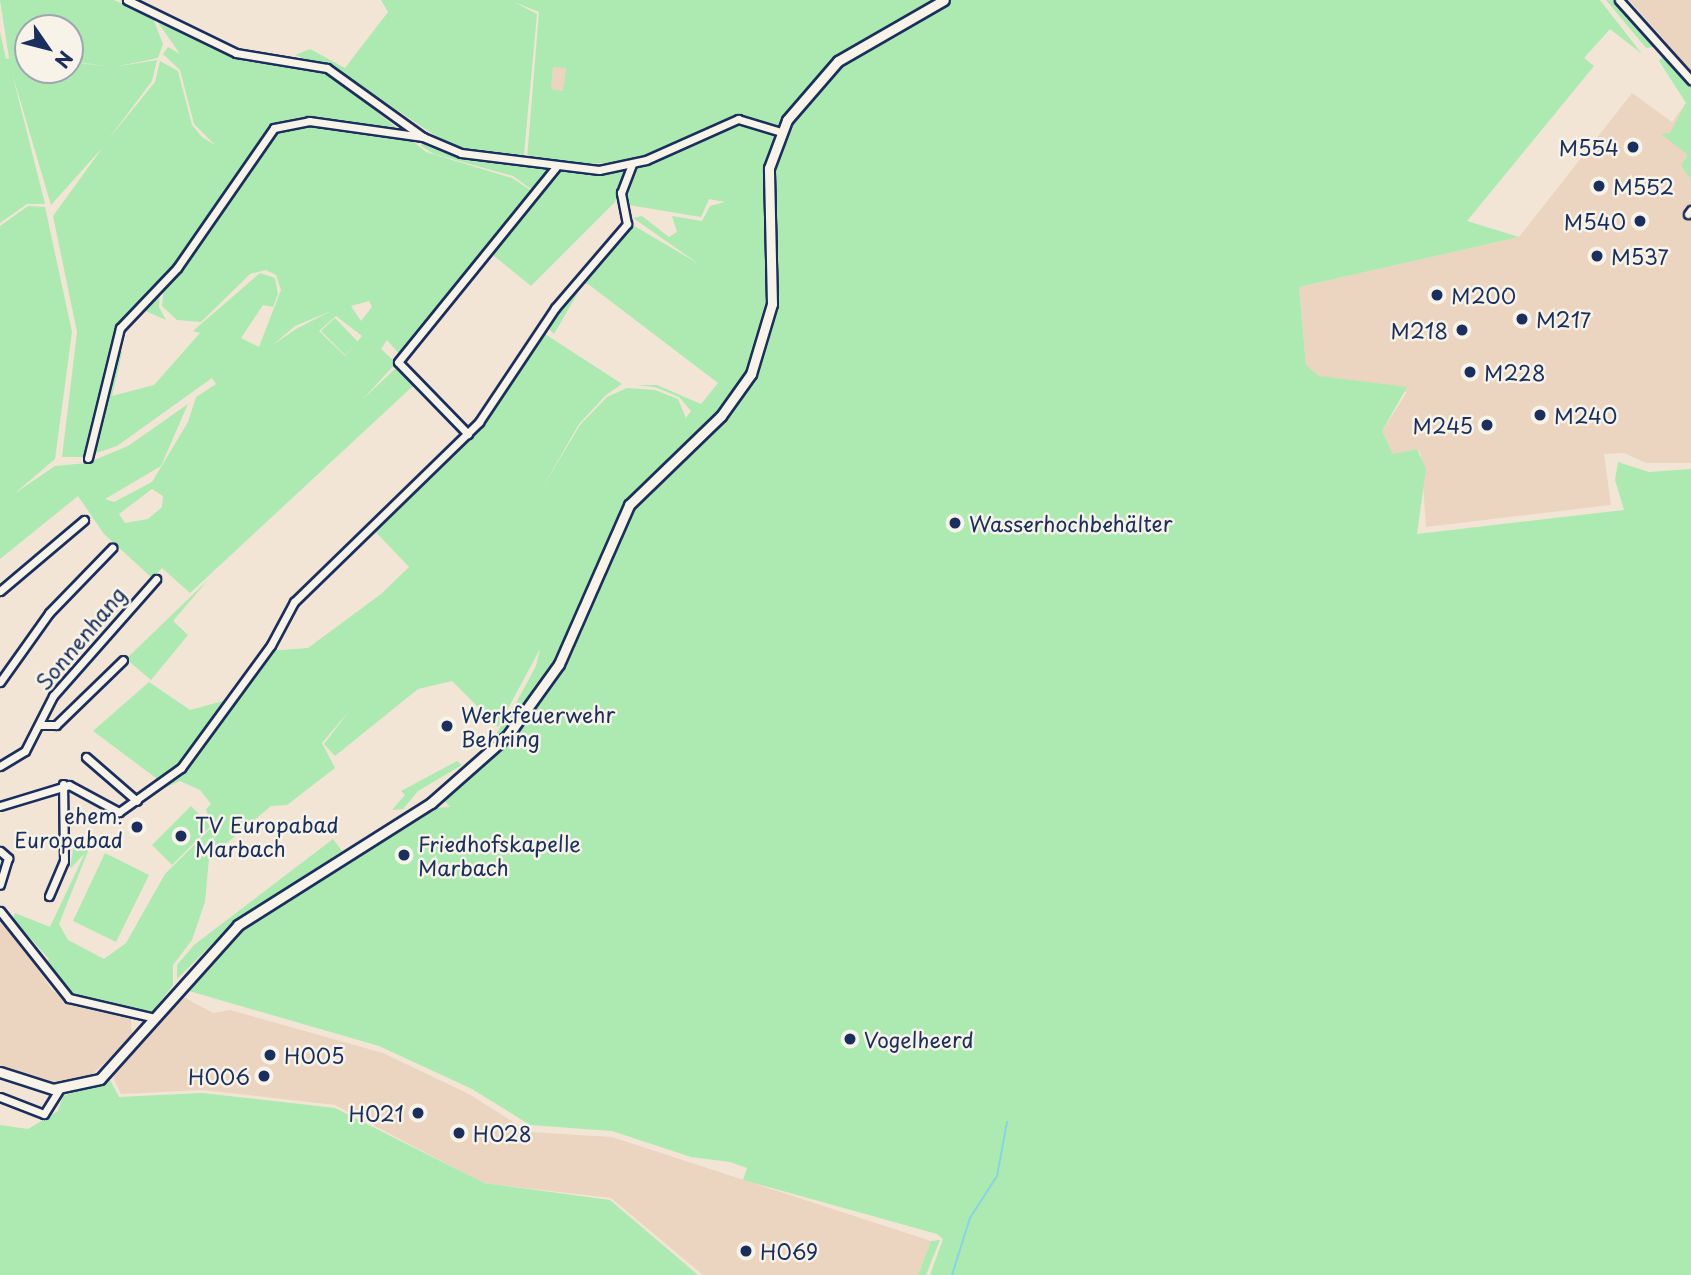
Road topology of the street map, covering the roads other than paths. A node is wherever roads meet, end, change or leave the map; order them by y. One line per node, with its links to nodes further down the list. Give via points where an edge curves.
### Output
1 (127, 0): 6 (street, via 236,53 293,57 327,68)
2 (944, 0): 5 (main road, via 838,61 804,94)
3 (1619, 0): 4 (street)
4 (1691, 80)
5 (780, 132): 7 (street, via 738,120); 27 (main road, via 765,205 772,304 744,384 721,416 629,505 559,664 508,735 457,784 238,925)
6 (422, 137): 8 (street, via 461,153); 10 (street, via 309,121 274,128 177,268 120,328)
7 (632, 164): 8 (street); 9 (street, via 621,193 629,222 572,286)
8 (556, 167): 9 (street, via 398,362)
9 (468, 434): 21 (street, via 294,602 271,645 181,768)
10 (88, 458)
11 (84, 520): 14 (street)
12 (112, 548): 16 (street, via 49,613)
13 (156, 579): 17 (street, Sonnenhang, via 92,646)
14 (0, 591)
15 (123, 660): 17 (street, Sonnenhang, via 55,725)
16 (0, 682)
17 (39, 725): 19 (street, Sonnenhang, via 25,751)
18 (86, 757): 21 (street)
19 (0, 766)
20 (63, 785): 21 (street, via 110,811); 22 (street); 25 (street, via 64,861)
21 (140, 799)
22 (0, 806)
23 (0, 851): 24 (street, via 8,858)
24 (0, 885)
25 (49, 896)
26 (0, 911): 27 (street, via 69,998)
27 (155, 1018): 29 (main road, via 100,1079)
28 (0, 1072): 29 (main road)
29 (59, 1090): 30 (street, via 44,1114)
30 (0, 1097)

